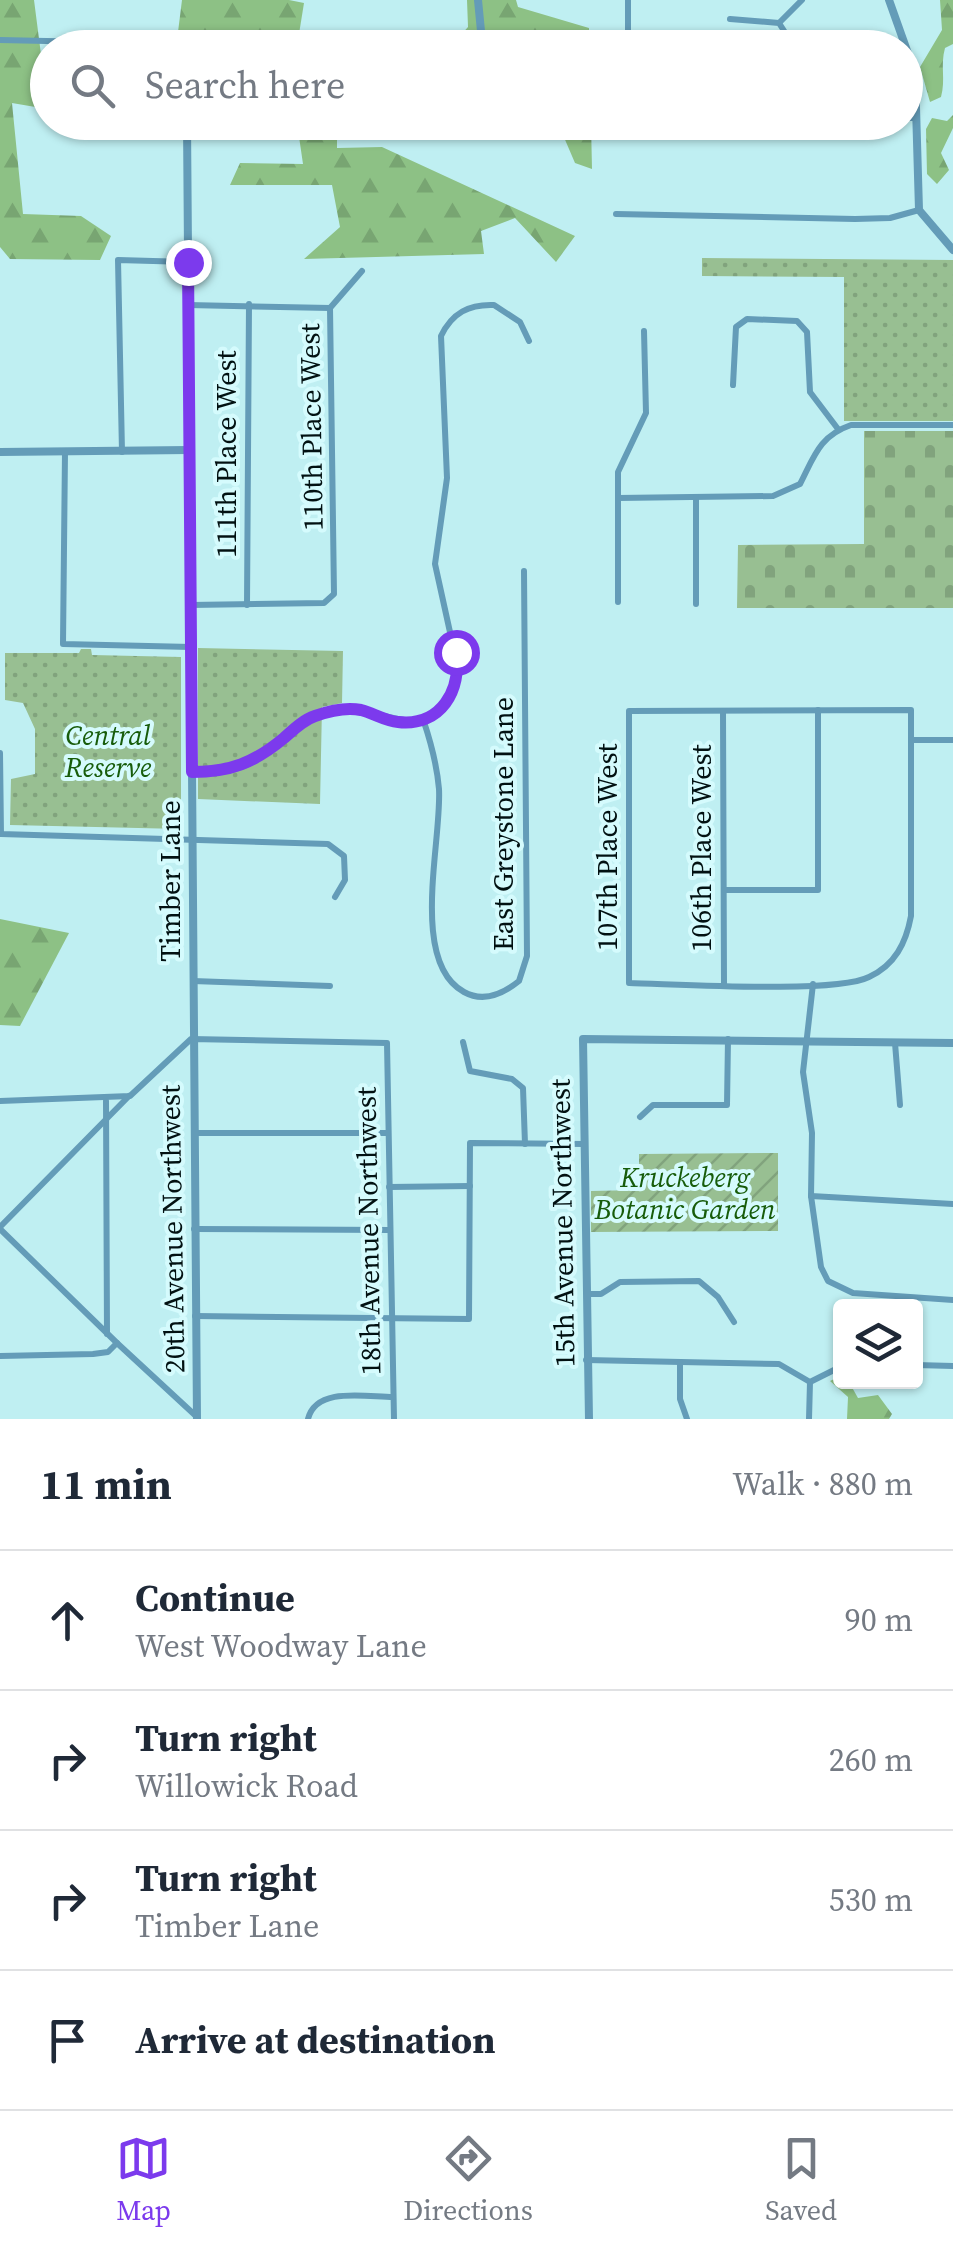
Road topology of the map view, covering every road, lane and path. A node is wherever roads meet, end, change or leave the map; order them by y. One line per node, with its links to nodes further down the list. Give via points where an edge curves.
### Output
1 (478, 0): 7 (street)
2 (628, 0): 8 (street)
3 (802, 0): 6 (street)
4 (889, 0): 10 (street)
5 (730, 19): 6 (street)
6 (779, 23): 9 (street)
7 (480, 30)
8 (628, 30)
9 (783, 30)
10 (900, 30)
11 (0, 40): 12 (street)
12 (30, 41)
13 (187, 140): 18 (street, Timber Lane)
14 (917, 140): 15 (street)
15 (919, 210): 16 (street, via 856,219); 17 (street)
16 (616, 214)
17 (953, 250)
18 (188, 262): 20 (street, Timber Lane); 31 (street, via 118,260)
19 (362, 272): 22 (street, 110th Place West)
20 (188, 304): 21 (street); 28 (street, Timber Lane)
21 (249, 304): 22 (street); 36 (street, 111th Place West)
22 (330, 308): 36 (street, 110th Place West, via 334,594 324,603)
23 (644, 331): 33 (street, via 646,413 618,472)
24 (528, 340): 42 (street, via 520,322 494,305 463,310 441,336 447,478 435,564 459,673 444,707)
25 (733, 385): 27 (street, via 736,327 747,319 797,321 807,332 810,392)
26 (953, 424): 27 (street)
27 (838, 429): 32 (street, via 789,490)
28 (189, 450): 31 (street); 38 (street, Timber Lane)
29 (0, 452): 30 (street)
30 (65, 452): 31 (street); 39 (street, via 63,644)
31 (122, 452)
32 (696, 497): 33 (street); 37 (street)
33 (618, 498): 35 (street)
34 (524, 571): 42 (street, East Greystone Lane, via 527,956 519,981 490,998 456,988 440,967 431,894 439,790)
35 (618, 602)
36 (247, 604): 38 (street)
37 (696, 604)
38 (190, 605): 39 (street, Timber Lane)
39 (191, 647): 46 (street, Timber Lane)
40 (818, 710): 41 (street); 43 (street, via 911,710); 49 (street, via 818,890)
41 (723, 711): 49 (street, 106th Place West); 52 (street, 107th Place West, via 629,711 629,983)
42 (424, 722): 46 (street, via 333,710 308,718 239,768)
43 (911, 740): 44 (street); 53 (street, via 907,937 887,966 869,978)
44 (953, 740)
45 (0, 752): 47 (street)
46 (192, 772): 48 (street, Timber Lane)
47 (1, 834): 48 (street)
48 (192, 837): 50 (street, via 328,844 344,856 346,880); 51 (street, Timber Lane)
49 (724, 890): 52 (street, 106th Place West)
50 (335, 897)
51 (193, 980): 54 (street); 55 (street, Timber Lane)
52 (724, 984): 53 (street)
53 (813, 984): 57 (street)
54 (330, 986)
55 (191, 1039): 61 (street); 67 (street, 20th Avenue Northwest); 68 (street, 18th Avenue Northwest, via 387,1043)
56 (728, 1039): 57 (street); 65 (street, via 727,1105 653,1105); 70 (street, 15th Avenue Northwest, via 584,1039)
57 (807, 1040): 59 (street); 73 (street)
58 (463, 1042): 69 (street, via 470,1071 512,1079 523,1088)
59 (895, 1042): 60 (street); 64 (street)
60 (953, 1044)
61 (130, 1096): 62 (street); 66 (street)
62 (106, 1100): 63 (street); 66 (street)
63 (0, 1101)
64 (900, 1105)
65 (640, 1117)
66 (107, 1119): 75 (street); 83 (street)
67 (192, 1133): 68 (street); 76 (street, 20th Avenue Northwest)
68 (388, 1134): 72 (street, 18th Avenue Northwest)
69 (525, 1144): 70 (street); 71 (street, via 470,1143)
70 (584, 1144): 78 (street, 15th Avenue Northwest)
71 (470, 1186): 72 (street); 81 (street, via 469,1319)
72 (390, 1187): 77 (street, 18th Avenue Northwest)
73 (811, 1196): 74 (street); 79 (street, via 828,1281 854,1293)
74 (953, 1204)
75 (0, 1228): 83 (street)
76 (194, 1229): 77 (street); 80 (street, 20th Avenue Northwest)
77 (390, 1230): 81 (street, 18th Avenue Northwest)
78 (586, 1294): 82 (street, via 620,1282 699,1281); 86 (street, 15th Avenue Northwest)
79 (953, 1300)
80 (196, 1316): 81 (street); 93 (street, 20th Avenue Northwest)
81 (392, 1318): 92 (street, 18th Avenue Northwest)
82 (734, 1322)
83 (107, 1334): 84 (street)
84 (116, 1343): 85 (street, via 93,1354); 93 (street)
85 (0, 1356)
86 (586, 1360): 87 (street); 96 (street, 15th Avenue Northwest)
87 (680, 1362): 91 (street, via 779,1364); 97 (street)
88 (923, 1365): 89 (street)
89 (953, 1366)
90 (833, 1370): 91 (street)
91 (810, 1382): 98 (street)
92 (393, 1397): 94 (street, via 329,1398 316,1403); 95 (street, 18th Avenue Northwest)
93 (198, 1418)
94 (308, 1419)
95 (394, 1419)
96 (588, 1419)
97 (687, 1419)
98 (809, 1419)

